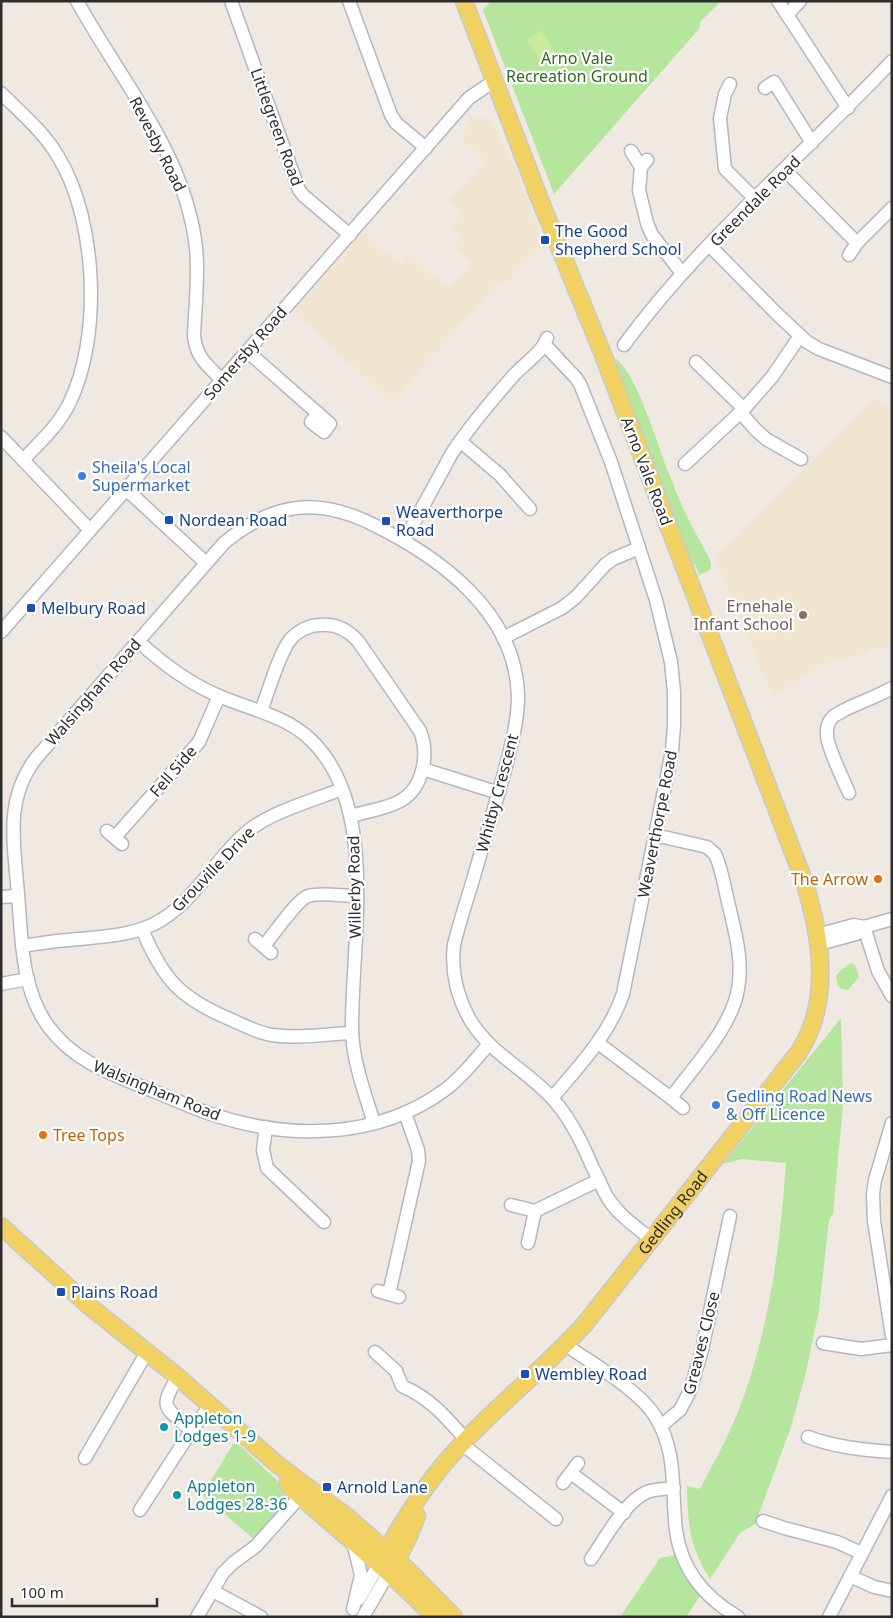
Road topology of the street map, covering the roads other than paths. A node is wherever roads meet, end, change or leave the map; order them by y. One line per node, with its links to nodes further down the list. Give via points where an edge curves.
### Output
1 (77, 1): 30 (street, Revesby Road, via 149,121 183,188 197,259 195,345 201,359)
2 (231, 1): 20 (street, Littlegreen Road, via 299,190)
3 (349, 1): 15 (street, via 391,115)
4 (464, 1): 9 (main road, Arno Vale Road)
5 (778, 1): 7 (street)
6 (800, 1): 7 (street)
7 (787, 15): 13 (street)
8 (892, 61): 13 (street, Greendale Road)
9 (494, 81): 15 (street, Somersby Road, via 469,98); 65 (main road, Arno Vale Road, via 742,716 804,881)
10 (766, 88): 14 (street, via 774,82)
11 (1, 92): 36 (street, via 48,142 65,168 81,210 90,270 89,326 78,383 62,417)
12 (730, 93): 18 (street, via 720,118 726,169)
13 (848, 108): 14 (street, Greendale Road)
14 (812, 143): 17 (street, Greendale Road)
15 (426, 148): 20 (street, Somersby Road)
16 (631, 151): 24 (street, via 644,163 639,190 652,235)
17 (785, 170): 18 (street, Greendale Road); 21 (street)
18 (755, 199): 22 (street, Greendale Road)
19 (892, 208): 21 (street)
20 (350, 234): 27 (street, Somersby Road)
21 (857, 243): 23 (street)
22 (710, 246): 24 (street, Greendale Road); 25 (street)
23 (849, 255)
24 (682, 273): 26 (street, Greendale Road)
25 (800, 336): 28 (street, via 819,349); 31 (street, via 772,377)
26 (631, 341)
27 (247, 351): 30 (street, Somersby Road); 32 (street)
28 (892, 377)
29 (694, 378): 31 (street, via 699,365)
30 (222, 380): 40 (street, Somersby Road)
31 (742, 410): 35 (street, via 756,430); 39 (street)
32 (318, 413)
33 (1, 437): 36 (street)
34 (460, 441): 41 (street, via 500,475); 43 (street, Weaverthorpe Road); 44 (street, Weaverthorpe Road, via 546,341 585,392)
35 (785, 449): 37 (street); 38 (street)
36 (23, 460): 42 (street)
37 (801, 460)
38 (779, 461)
39 (685, 464)
40 (126, 490): 42 (street, Somersby Road); 45 (street)
41 (525, 509)
42 (90, 530): 46 (street, Somersby Road)
43 (404, 541): 45 (street, Whitby Crescent, via 356,517 329,509 301,508 267,514 250,523 224,543); 47 (street, Whitby Crescent, via 435,560 462,584 486,611)
44 (639, 548): 47 (street, via 606,564 562,608); 57 (street, Weaverthorpe Road, via 664,630 674,692 673,742)
45 (206, 563): 48 (street, Walsingham Road)
46 (1, 632)
47 (503, 638): 54 (street, Whitby Crescent, via 514,668 518,703)
48 (138, 641): 50 (street, Willerby Road, via 186,680); 59 (street, Walsingham Road, via 24,776 16,797 13,821)
49 (892, 688): 55 (street, via 830,719 827,739)
50 (219, 696): 51 (street, Willerby Road); 58 (street, Fell Side, via 199,742)
51 (261, 711): 52 (street, via 290,640 299,632 317,625 339,627 364,647 420,731 424,746); 53 (street, Willerby Road, via 286,721 310,739 329,761)
52 (423, 769): 54 (street); 56 (street, via 414,787 401,801)
53 (342, 789): 56 (street, Willerby Road); 64 (street, Grouville Drive, via 254,826 180,906)
54 (499, 793): 73 (street, Whitby Crescent, via 456,934 453,960 456,986 466,1011)
55 (849, 793)
56 (351, 816): 60 (street, Willerby Road)
57 (655, 835): 72 (street, Weaverthorpe Road, via 623,994); 75 (street, via 707,847 715,854 734,928 740,972 737,995 727,1022)
58 (115, 837)
59 (18, 896): 61 (street); 66 (street, Walsingham Road)
60 (356, 896): 67 (street, via 307,896); 71 (street, Willerby Road)
61 (1, 897)
62 (892, 919): 63 (street)
63 (864, 927): 65 (street, via 854,925); 70 (street, via 878,971)
64 (142, 929): 66 (street, Grouville Drive); 71 (street, via 169,980 207,1010 271,1034)
65 (818, 939): 87 (main road, Gedling Road, via 821,970 818,1004 807,1039)
66 (22, 946): 68 (street, Walsingham Road)
67 (263, 946)
68 (28, 979): 69 (street); 80 (street, Walsingham Road, via 35,1003 48,1026 81,1059 210,1114)
69 (1, 984)
70 (892, 996)
71 (352, 1033): 78 (street, Willerby Road)
72 (598, 1043): 74 (street, Weaverthorpe Road); 75 (street)
73 (489, 1044): 74 (street, Whitby Crescent); 77 (street, Walsingham Road, via 452,1085)
74 (552, 1098): 81 (street, Whitby Crescent, via 578,1137)
75 (671, 1098): 76 (street)
76 (683, 1108)
77 (405, 1112): 78 (street, Walsingham Road); 89 (street, via 419,1161)
78 (374, 1123): 80 (street, Walsingham Road, via 322,1132)
79 (892, 1123): 90 (street, via 873,1194 873,1213)
80 (266, 1126): 85 (street, via 263,1150 267,1168)
81 (599, 1180): 83 (street); 87 (street, Whitby Crescent, via 617,1210)
82 (511, 1205): 83 (street)
83 (535, 1211): 88 (street)
84 (730, 1216): 98 (street, Greaves Close, via 716,1248 702,1350 690,1391 680,1410)
85 (317, 1221)
86 (1, 1226): 94 (main road, via 88,1305)
87 (651, 1239): 92 (main road, Gedling Road)
88 (528, 1243)
89 (389, 1294)
90 (892, 1336)
91 (823, 1343): 93 (street, via 835,1351)
92 (566, 1345): 98 (street, via 638,1396); 100 (main road, Gedling Road)
93 (892, 1345)
94 (147, 1352): 96 (main road); 103 (street)
95 (375, 1352): 100 (street, via 396,1371 402,1386 417,1392 436,1408)
96 (178, 1378): 97 (main road); 99 (street, via 165,1402 168,1410)
97 (210, 1406): 99 (street); 106 (main road)
98 (661, 1426): 105 (street, via 672,1460)
99 (191, 1431): 108 (street)
100 (464, 1442): 110 (street); 115 (main road, Gedling Road, via 429,1483 407,1540)
101 (815, 1444): 102 (street)
102 (892, 1452)
103 (85, 1458)
104 (570, 1473): 109 (street)
105 (674, 1488): 109 (street, via 646,1493); 124 (street, via 678,1542 689,1570 715,1602)
106 (304, 1492): 112 (main road); 115 (main road, via 345,1515); 117 (street, via 256,1546 223,1573)
107 (892, 1496): 113 (street)
108 (140, 1510)
109 (624, 1513): 114 (street)
110 (556, 1519)
111 (769, 1527): 113 (street, via 824,1538)
112 (353, 1542): 115 (main road); 119 (street, via 361,1575)
113 (861, 1554): 116 (street)
114 (599, 1555)
115 (388, 1562): 119 (street); 122 (main road); 123 (main road)
116 (850, 1576): 118 (street); 125 (street)
117 (213, 1591): 120 (street); 121 (street)
118 (892, 1591)
119 (355, 1614)
120 (197, 1617)
121 (261, 1617)
122 (434, 1617)
123 (454, 1617)
124 (738, 1617)
125 (829, 1617)

